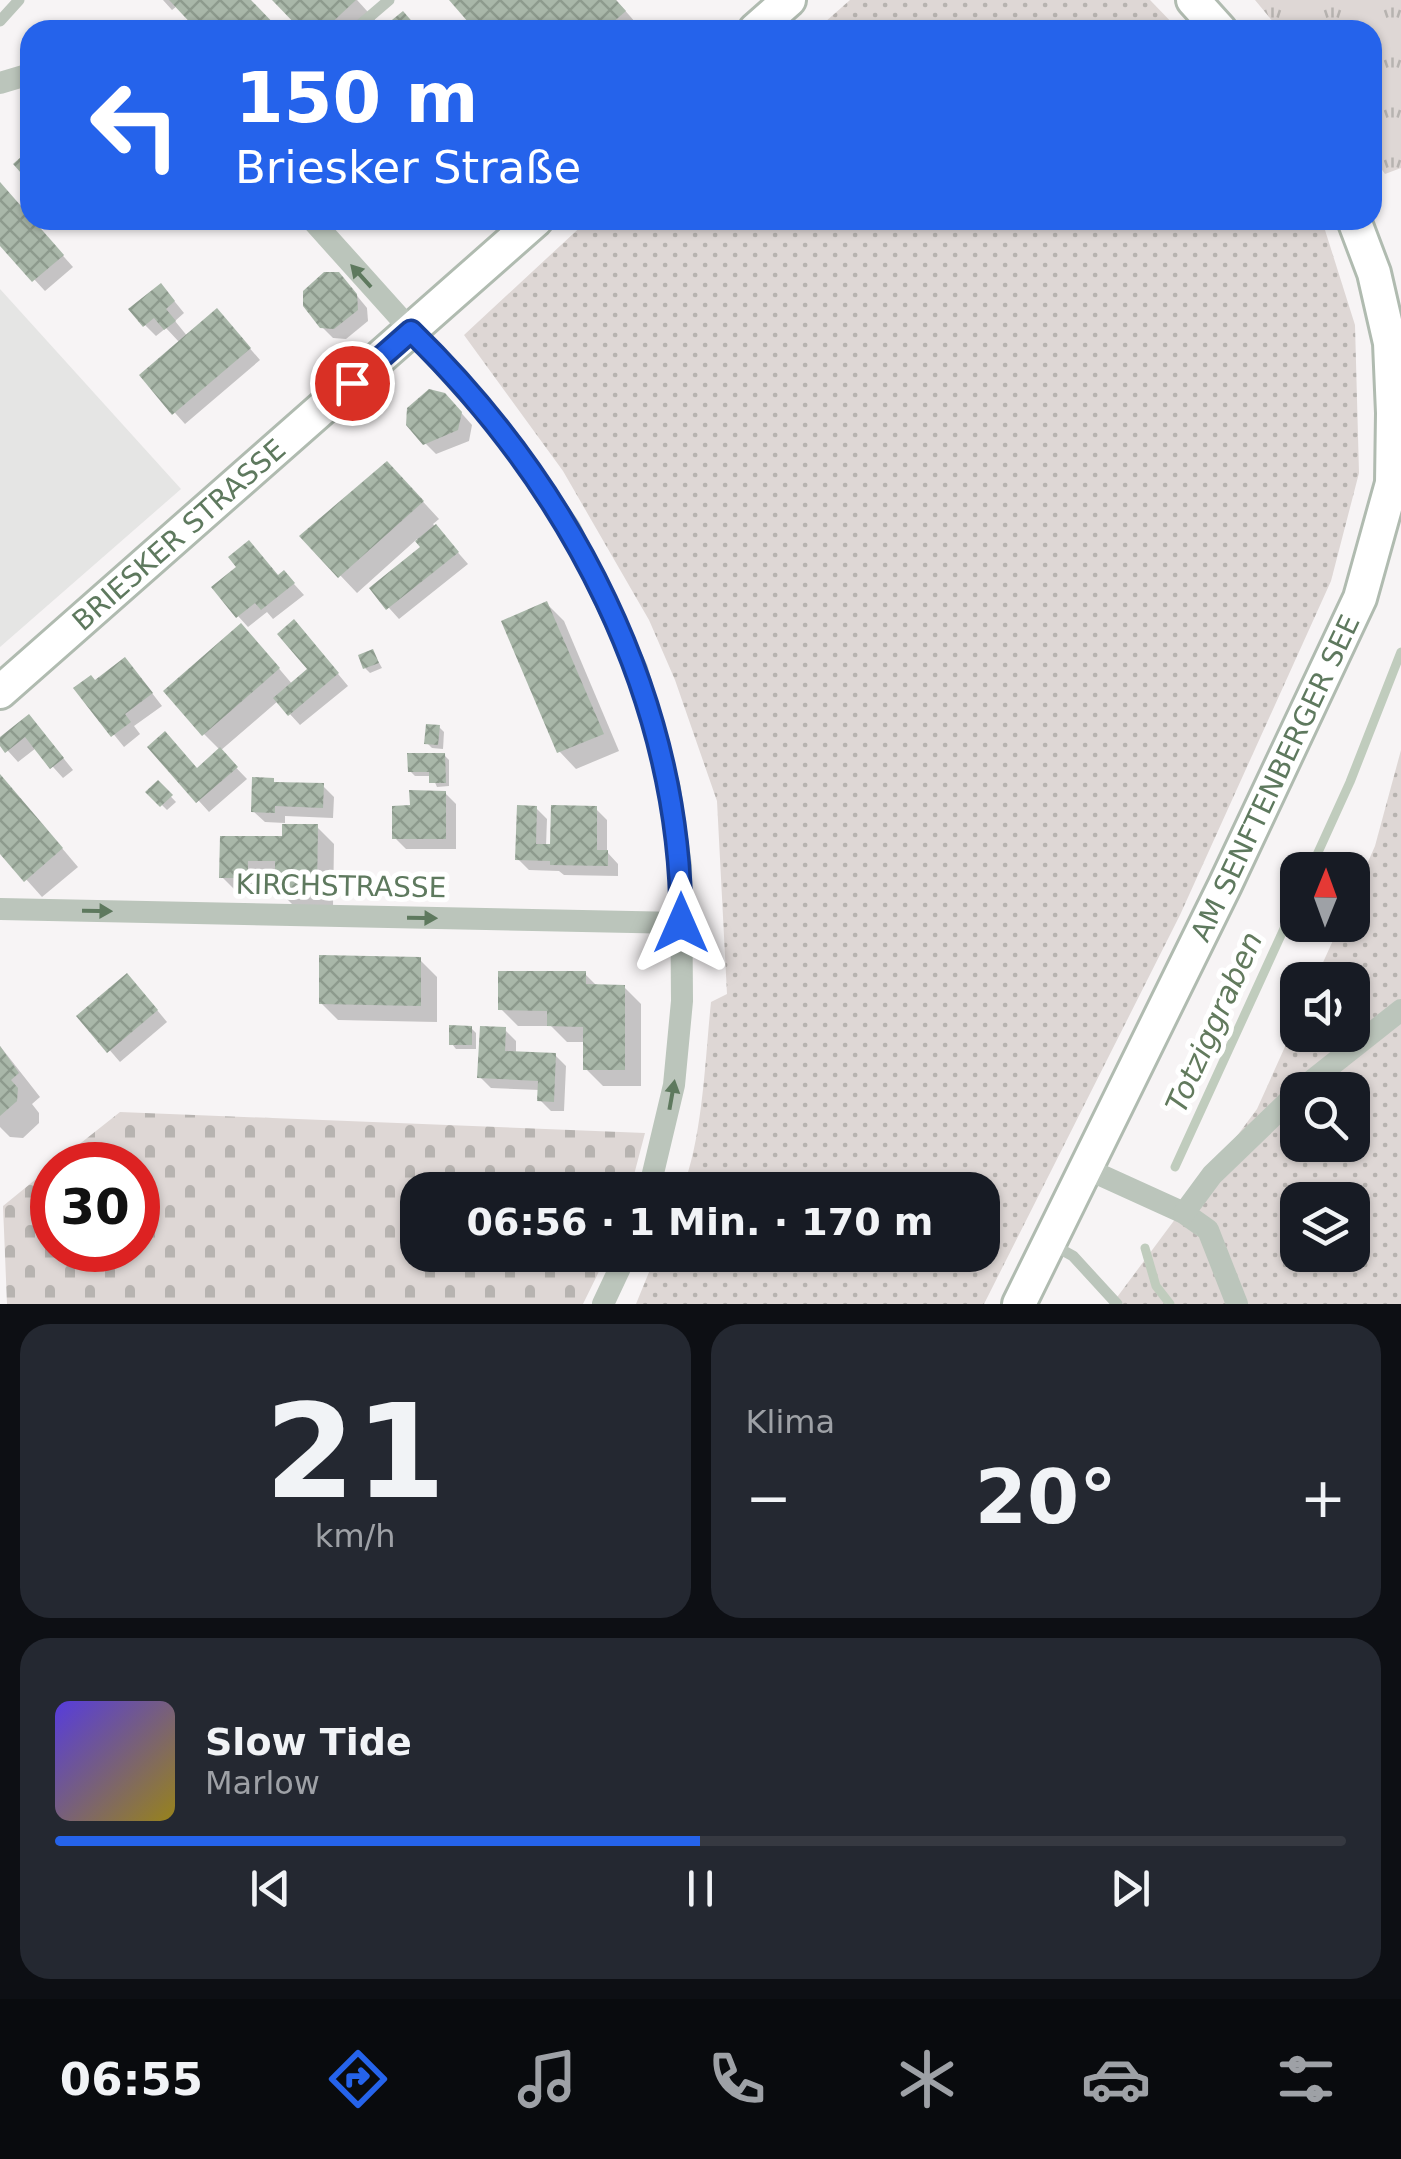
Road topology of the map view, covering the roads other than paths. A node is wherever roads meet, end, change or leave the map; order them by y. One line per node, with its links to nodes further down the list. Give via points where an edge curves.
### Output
1 (19, 0): 8 (lane)
2 (389, 0): 5 (lane)
3 (789, 0): 6 (street)
4 (1193, 0): 7 (street)
5 (366, 20)
6 (766, 20)
7 (1211, 20)
8 (0, 21)
9 (321, 230): 12 (street, one-way to 9)
10 (525, 230): 12 (street, BRIESKER STRASSE)
11 (1358, 230): 19 (street, AM SENFTENBERGER SEE, via 1390,343 1392,483 1378,540 1360,598)
12 (411, 331): 13 (street, BRIESKER STRASSE); 15 (street, via 508,437 570,528 630,653 670,788)
13 (0, 692)
14 (0, 908): 15 (street, KIRCHSTRASSE, one-way to 15)
15 (681, 923): 20 (street, one-way to 15, via 674,1085)
16 (1401, 1010): 17 (street)
17 (1323, 1072)
18 (1280, 1109): 21 (street, via 1212,1175)
19 (1085, 1168): 21 (street); 22 (street, AM SENFTENBERGER SEE)
20 (653, 1172)
21 (1184, 1214): 27 (street, via 1208,1230)
22 (1049, 1242): 25 (street, AM SENFTENBERGER SEE); 26 (lane, via 1073,1256)
23 (618, 1272): 24 (street)
24 (603, 1304)
25 (1019, 1304)
26 (1117, 1304)
27 (1237, 1304)

